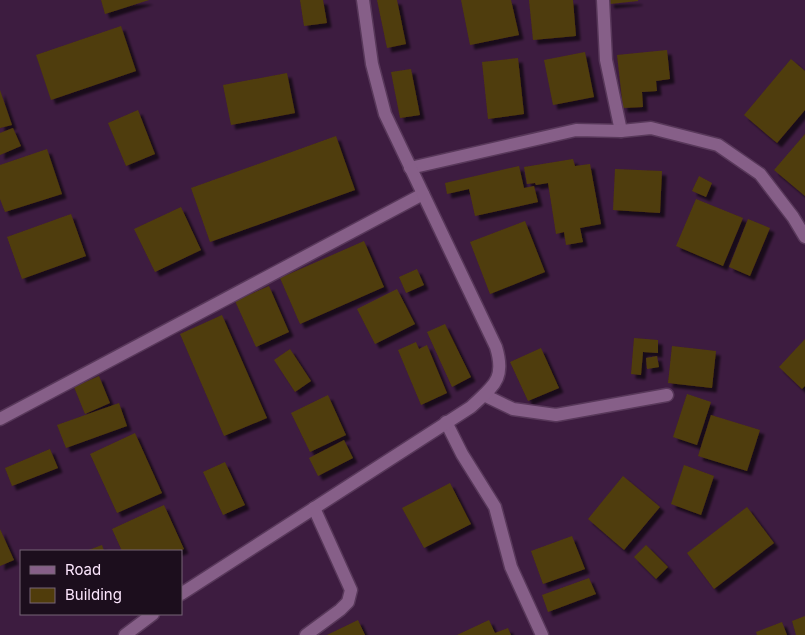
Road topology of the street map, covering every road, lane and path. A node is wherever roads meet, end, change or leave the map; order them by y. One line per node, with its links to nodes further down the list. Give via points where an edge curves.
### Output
1 (364, 0): 4 (street, via 372,64 385,114)
2 (602, 0): 3 (street, via 606,60)
3 (621, 131): 4 (street, via 576,130); 6 (street, via 651,128 718,145 760,174)
4 (410, 168): 5 (street)
5 (423, 194): 7 (street, via 500,359 500,374); 9 (street)
6 (805, 237)
7 (484, 395): 8 (street, via 513,409 556,415); 10 (street)
8 (667, 395)
9 (0, 419)
10 (446, 422): 11 (street); 16 (street, via 495,507 511,567)
11 (314, 508): 12 (street); 15 (street, via 351,590 348,602)
12 (182, 593)
13 (152, 615): 14 (street)
14 (125, 635)
15 (306, 635)
16 (542, 635)

